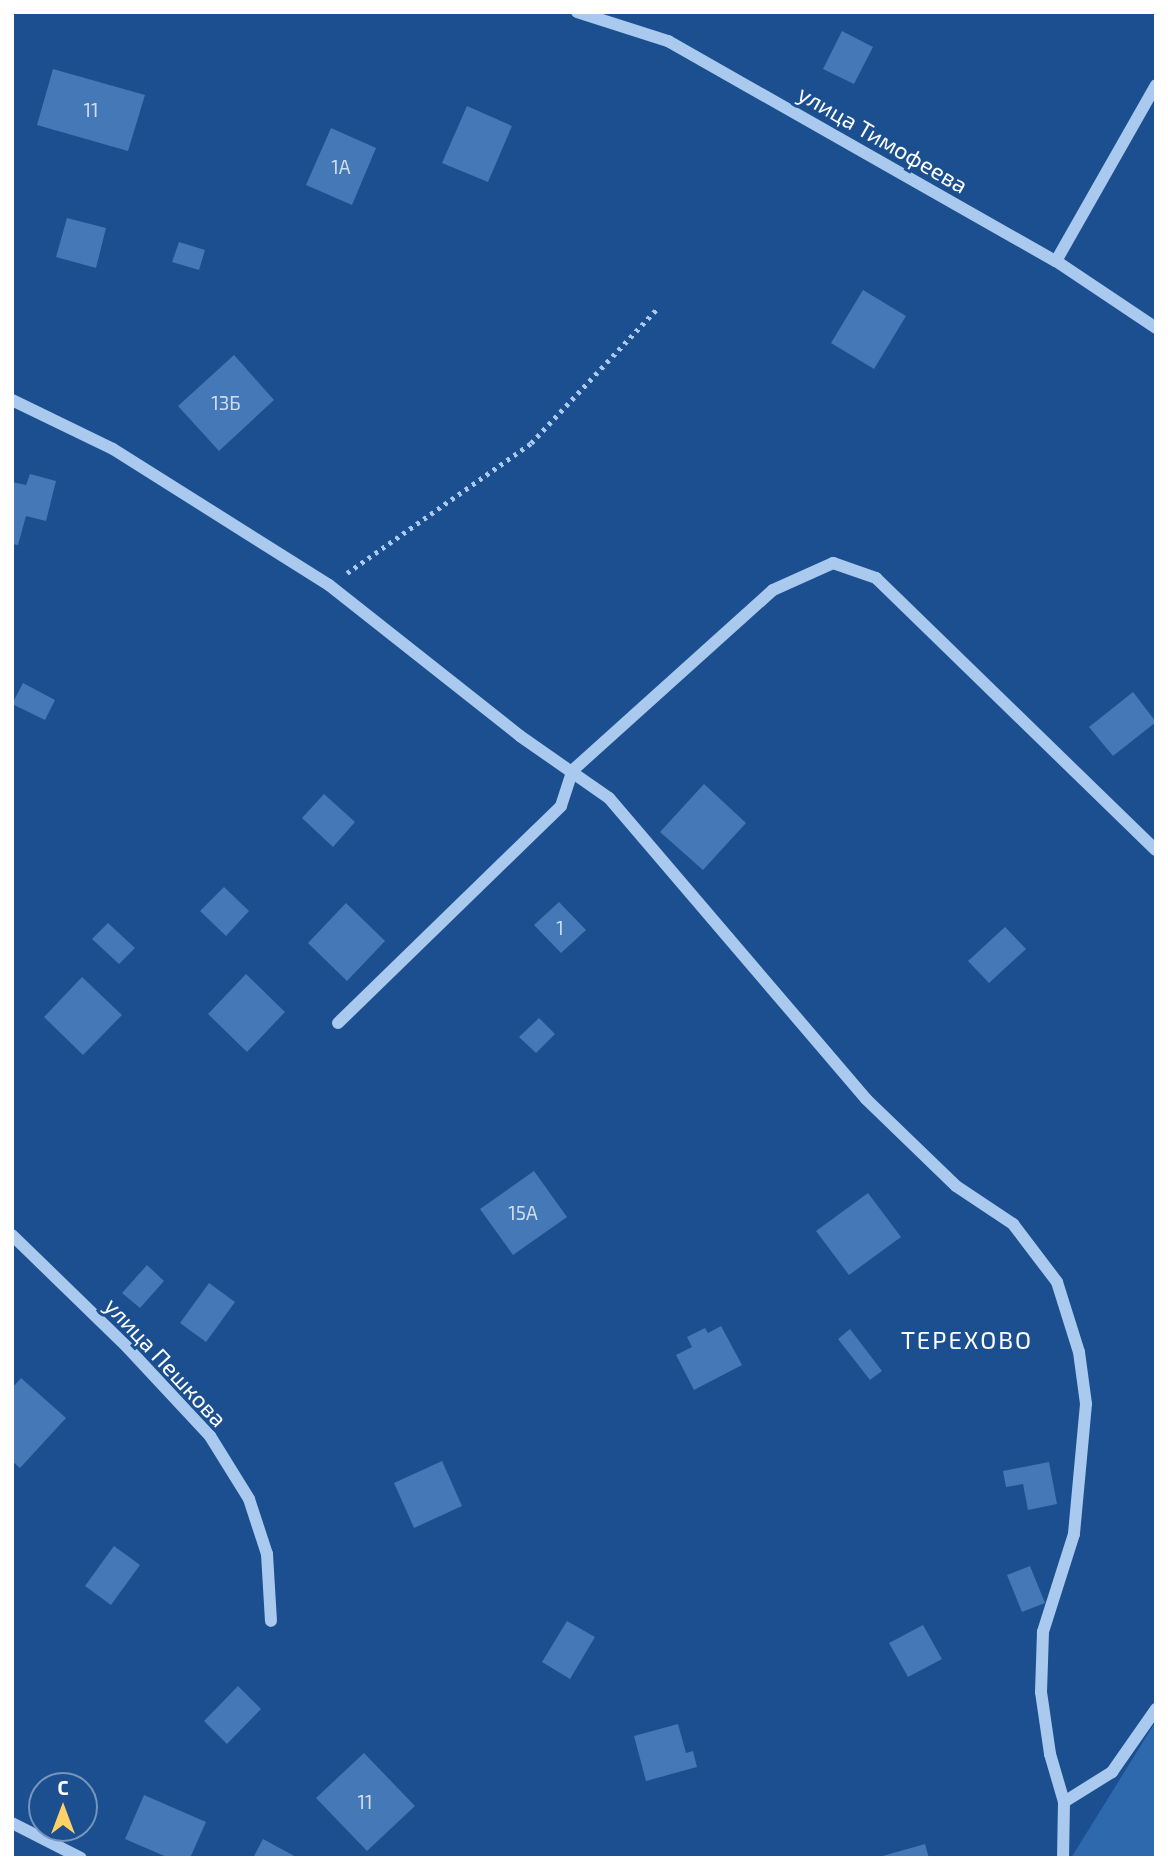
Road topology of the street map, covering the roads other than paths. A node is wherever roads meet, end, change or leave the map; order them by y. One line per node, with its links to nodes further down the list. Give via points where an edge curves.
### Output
1 (578, 12): 3 (street, улица Тимофеева, via 667,41)
2 (1156, 85): 3 (street)
3 (1056, 261): 4 (street, улица Тимофеева)
4 (1156, 328)
5 (12, 400): 6 (street, via 113,449 329,585 520,736)
6 (573, 770): 7 (street, via 773,590 833,563 876,578); 8 (street, via 561,806); 12 (street, via 609,798 866,1099 956,1186 1013,1224 1057,1282 1079,1352 1086,1404 1074,1534 1043,1632 1041,1692 1050,1754)
7 (1156, 850)
8 (338, 1023)
9 (12, 1234): 10 (street, улица Пешкова, via 210,1436 249,1499 267,1554)
10 (271, 1620)
11 (1156, 1709): 12 (street, via 1112,1772)
12 (1064, 1802): 15 (street)
13 (12, 1824): 14 (street)
14 (82, 1858)
15 (1063, 1858)

